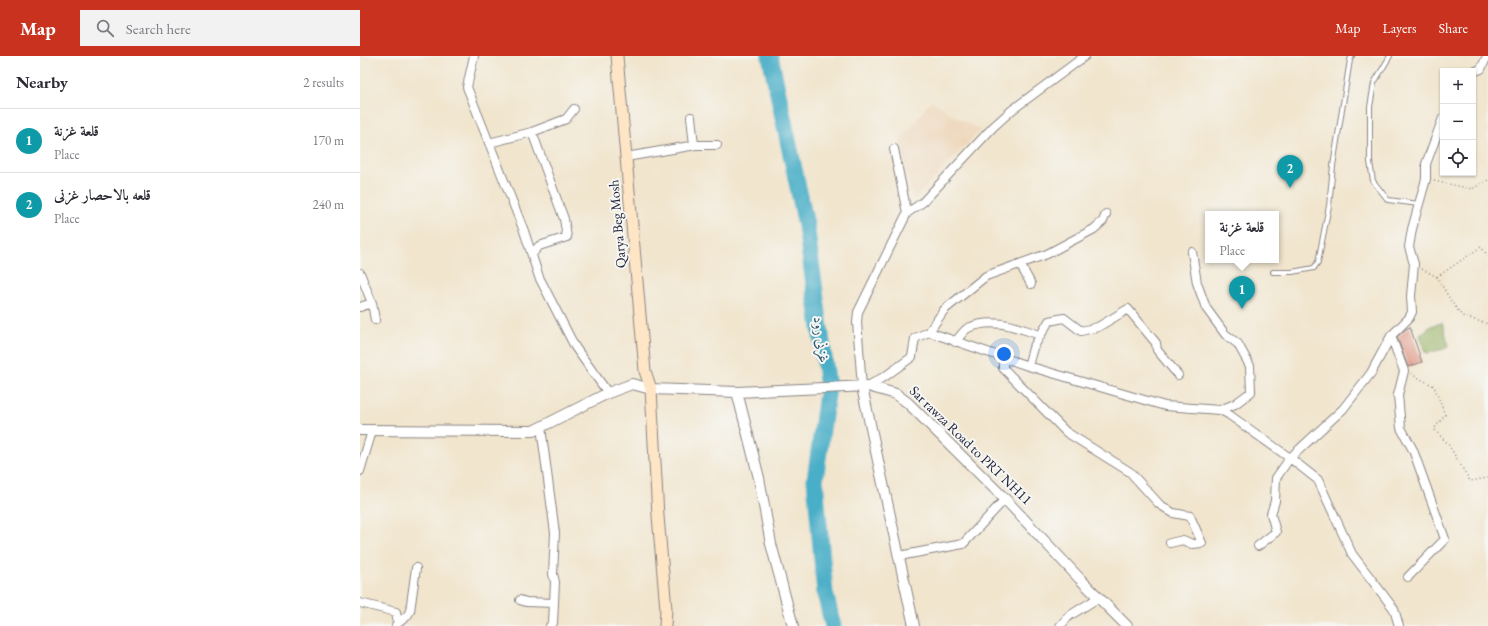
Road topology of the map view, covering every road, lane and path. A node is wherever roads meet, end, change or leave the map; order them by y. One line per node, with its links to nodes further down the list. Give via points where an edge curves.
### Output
1 (474, 56): 12 (street, via 468,87)
2 (617, 56): 16 (main road, Qarya Beg Mosh)
3 (1085, 56): 20 (street, via 1012,110 923,202)
4 (1352, 56): 27 (lane, via 1318,262 1314,268)
5 (1390, 56): 19 (lane, via 1374,83 1370,107 1370,162 1373,181 1388,200)
6 (1487, 56): 7 (street, via 1481,69)
7 (1476, 71)
8 (574, 109): 11 (street, via 566,119)
9 (691, 117): 13 (street)
10 (1440, 126): 17 (street, via 1426,164)
11 (532, 132): 12 (street); 23 (street, via 564,219 567,237 539,246)
12 (489, 143): 23 (street)
13 (694, 145): 14 (street); 16 (street)
14 (717, 145)
15 (894, 149): 20 (street)
16 (626, 157): 44 (main road, Qarya Beg Mosh, via 644,371)
17 (1426, 179): 18 (path, via 1472,189); 19 (street)
18 (1488, 180)
19 (1419, 204): 26 (street, via 1409,247)
20 (907, 213): 43 (street, via 858,312)
21 (1106, 214): 25 (street, via 1094,229 1047,254)
22 (1192, 252): 47 (street, via 1197,283 1206,308 1225,334 1238,344 1250,366 1251,392 1235,404)
23 (532, 254): 46 (street, via 539,277 575,346)
24 (1488, 256): 29 (path, via 1481,247)
25 (1020, 264): 30 (street); 35 (street, via 986,276 944,310)
26 (1414, 264): 29 (path); 37 (street, via 1412,312)
27 (1273, 272)
28 (360, 273): 31 (street)
29 (1437, 277): 34 (path, via 1462,316)
30 (1031, 284)
31 (372, 303): 32 (street); 33 (street)
32 (360, 307)
33 (375, 320)
34 (1488, 324)
35 (929, 332): 38 (street); 43 (street, via 914,338 912,356 887,375)
36 (1040, 335): 38 (street, via 997,323 967,329); 40 (street); 42 (street, via 1049,321 1064,318 1081,331 1098,327 1128,309 1156,343 1157,350)
37 (1391, 336): 41 (street); 51 (street, via 1371,373 1343,409)
38 (955, 342): 39 (street)
39 (1003, 358): 40 (street); 55 (street, via 1003,368 1066,432 1130,472 1159,504 1173,513 1190,516 1202,543 1192,544 1183,540)
40 (1028, 366): 47 (street, via 1165,406)
41 (1404, 371): 53 (path, via 1434,386 1445,415 1434,429 1448,444 1470,481); 59 (street, via 1398,395 1400,428 1413,450 1445,539)
42 (1178, 376)
43 (861, 387): 45 (street, Sar rawza Road to PRT NH11); 54 (street, Sar rawza Road to PRT NH11, via 896,394); 57 (street)
44 (651, 389): 45 (street, Sar rawza Road to PRT NH11); 46 (street, Sar rawza Road to PRT NH11, via 632,384); 66 (main road, via 666,609)
45 (737, 392): 67 (street, via 759,478 771,544)
46 (608, 393): 48 (street, Sar rawza Road to PRT NH11)
47 (1220, 410): 51 (street)
48 (540, 426): 50 (street, Sar rawza Road to PRT NH11, via 533,430); 63 (street, via 555,533)
49 (360, 430): 50 (street, Sar rawza Road to PRT NH11)
50 (372, 431): 52 (street)
51 (1290, 458): 56 (street, via 1276,478 1276,501 1271,514 1276,532); 71 (street, via 1318,480 1352,554 1394,609)
52 (360, 471)
53 (1488, 478)
54 (1005, 499): 57 (street, via 963,544); 60 (street, Sar rawza Road to PRT NH11)
55 (1170, 543)
56 (1258, 546)
57 (899, 556): 68 (street)
58 (416, 568): 64 (street, via 410,611)
59 (1408, 577)
60 (1098, 598): 69 (street, via 1069,616); 70 (street, Sar rawza Road to PRT NH11)
61 (520, 600): 63 (street)
62 (360, 603): 64 (street, via 396,612)
63 (554, 603): 65 (street, via 553,623)
64 (396, 624)
65 (550, 626)
66 (665, 626)
67 (793, 626)
68 (914, 626)
69 (1060, 626)
70 (1127, 626)
71 (1399, 626)

